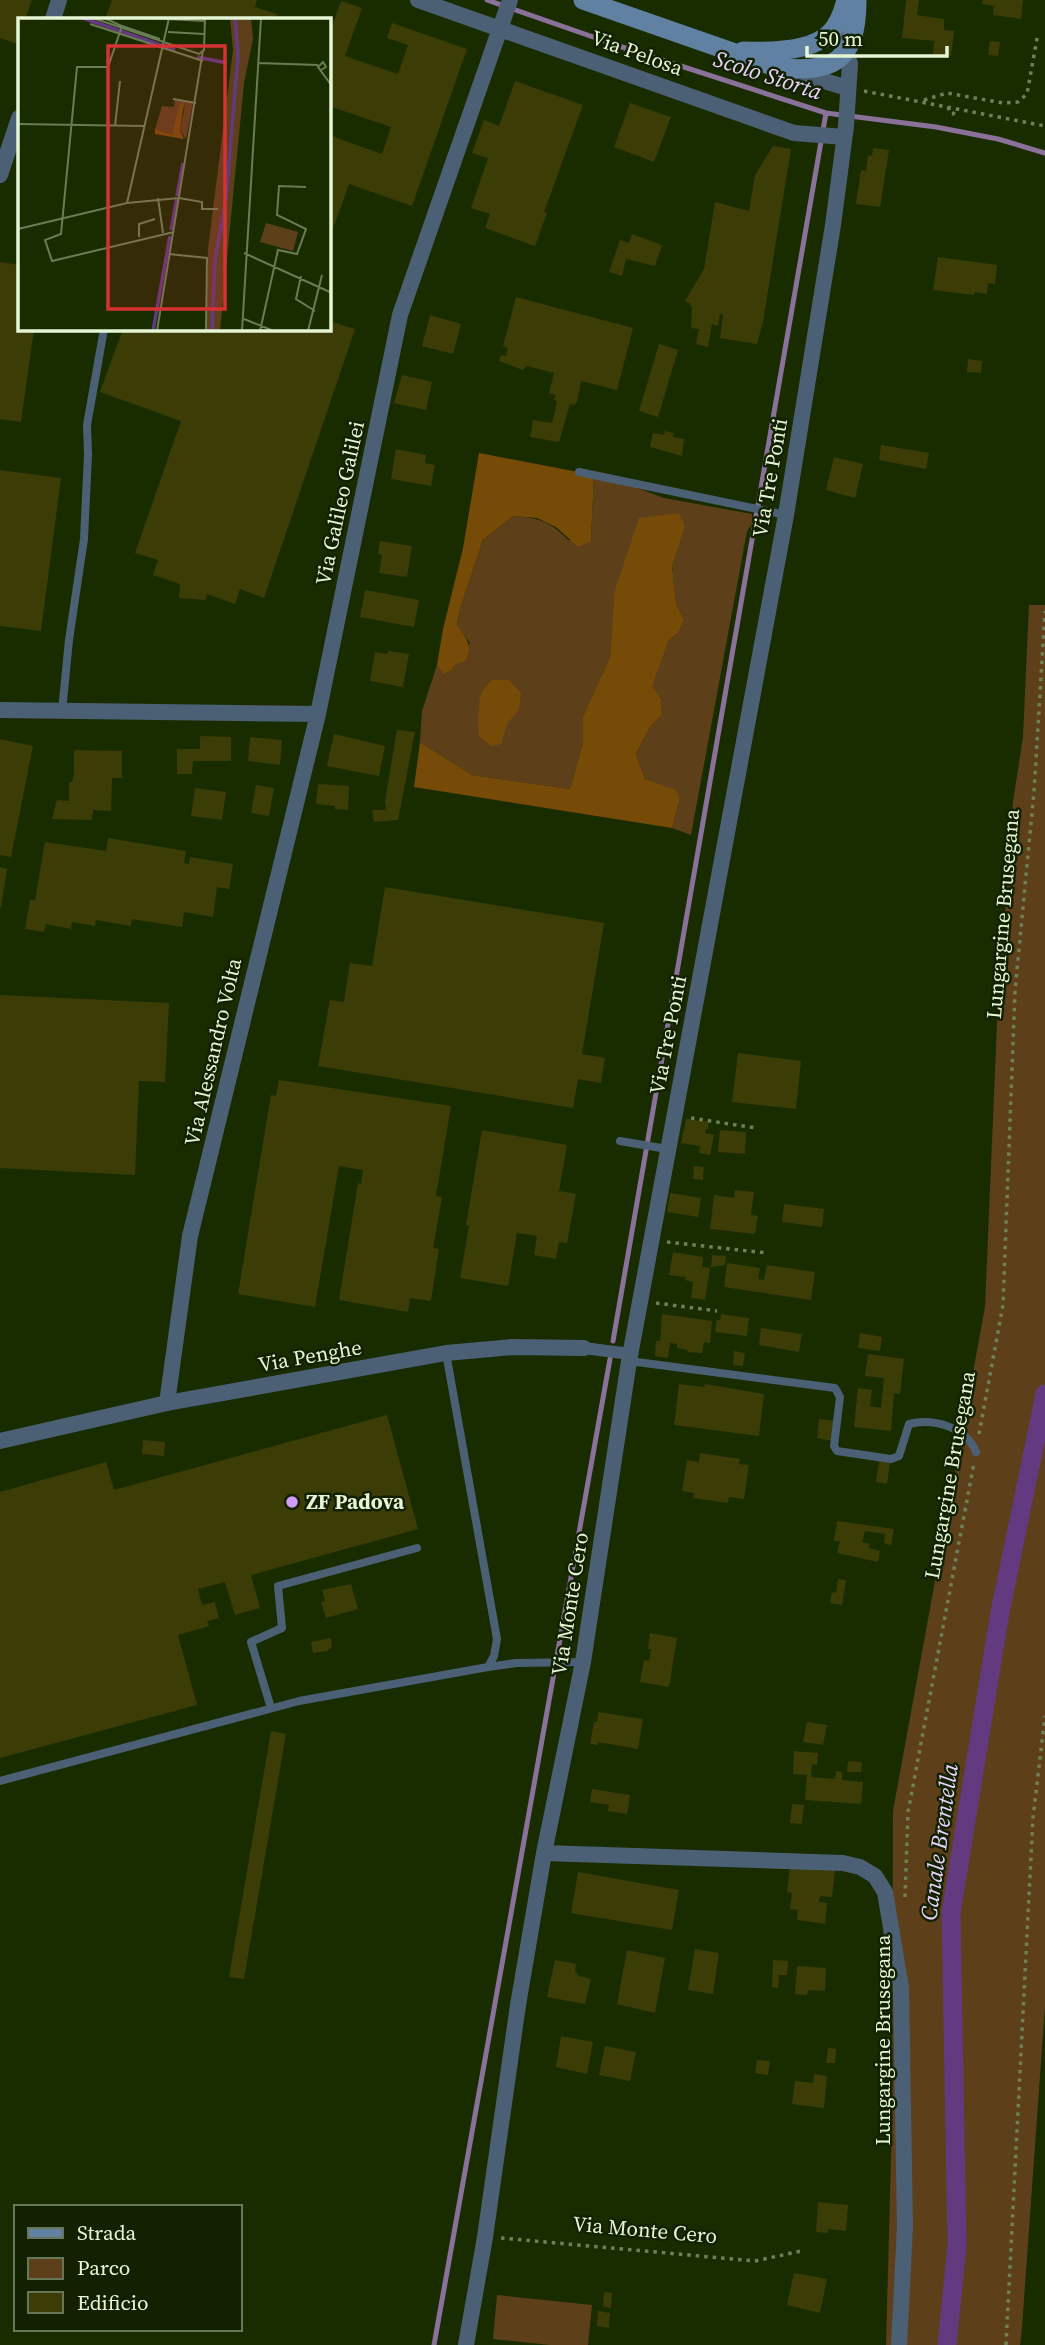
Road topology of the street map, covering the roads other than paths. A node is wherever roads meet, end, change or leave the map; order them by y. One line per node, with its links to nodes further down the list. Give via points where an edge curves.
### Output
1 (59, 0): 7 (street)
2 (418, 0): 8 (street, Via Pelosa)
3 (510, 0): 8 (street, Via Galileo Galilei)
4 (583, 0): 10 (main road, Via Pelosa)
5 (857, 0): 11 (main road, Via Pelosa, via 854,38)
6 (844, 9): 9 (main road, Via Pelosa, via 830,34); 11 (street, Via Pelosa, via 840,31)
7 (53, 18)
8 (501, 28): 15 (street, Via Pelosa, via 794,133); 22 (street, Via Galileo Galilei, via 400,315)
9 (807, 45): 10 (main road, Via Pelosa); 11 (street, Via Pelosa, via 838,46)
10 (724, 50): 12 (main road, Via Pelosa)
11 (845, 51): 12 (main road, Via Pelosa, via 824,67 805,71); 13 (street, Via Pelosa, via 850,64)
12 (775, 67): 13 (street, Via Pelosa)
13 (848, 96): 15 (street, Via Tre Ponti)
14 (18, 121): 16 (street)
15 (841, 133): 19 (street, Via Tre Ponti, via 833,225)
16 (0, 175)
17 (104, 331): 21 (lane, via 87,425 84,539)
18 (579, 472): 19 (lane)
19 (786, 514): 24 (street, Via Tre Ponti)
20 (0, 710): 21 (street)
21 (62, 711): 22 (street)
22 (318, 714): 28 (street, Via Alessandro Volta, via 190,1236)
23 (620, 1141): 24 (lane)
24 (667, 1149): 27 (street, Via Tre Ponti)
25 (584, 1348): 26 (street, Via Penghe, via 512,1347); 27 (street, Via Penghe)
26 (446, 1353): 28 (street, Via Penghe); 33 (lane, via 497,1639)
27 (630, 1357): 30 (lane, via 835,1388 841,1397 837,1451 891,1459 899,1456 909,1424 921,1421 957,1429); 32 (street, Via Monte Cero)
28 (167, 1403): 29 (street, Via Penghe)
29 (0, 1441)
30 (976, 1452)
31 (417, 1548): 34 (lane, via 278,1586 282,1628 251,1642)
32 (577, 1662): 33 (lane); 36 (street, Via Monte Cero)
33 (488, 1667): 34 (lane)
34 (271, 1708): 35 (lane)
35 (0, 1781)
36 (544, 1853): 37 (street, Via Monte Cero); 38 (street, Lungargine Brusegana, via 843,1863 875,1876 885,1892 901,1988 905,2227)
37 (466, 2345)
38 (899, 2345)

